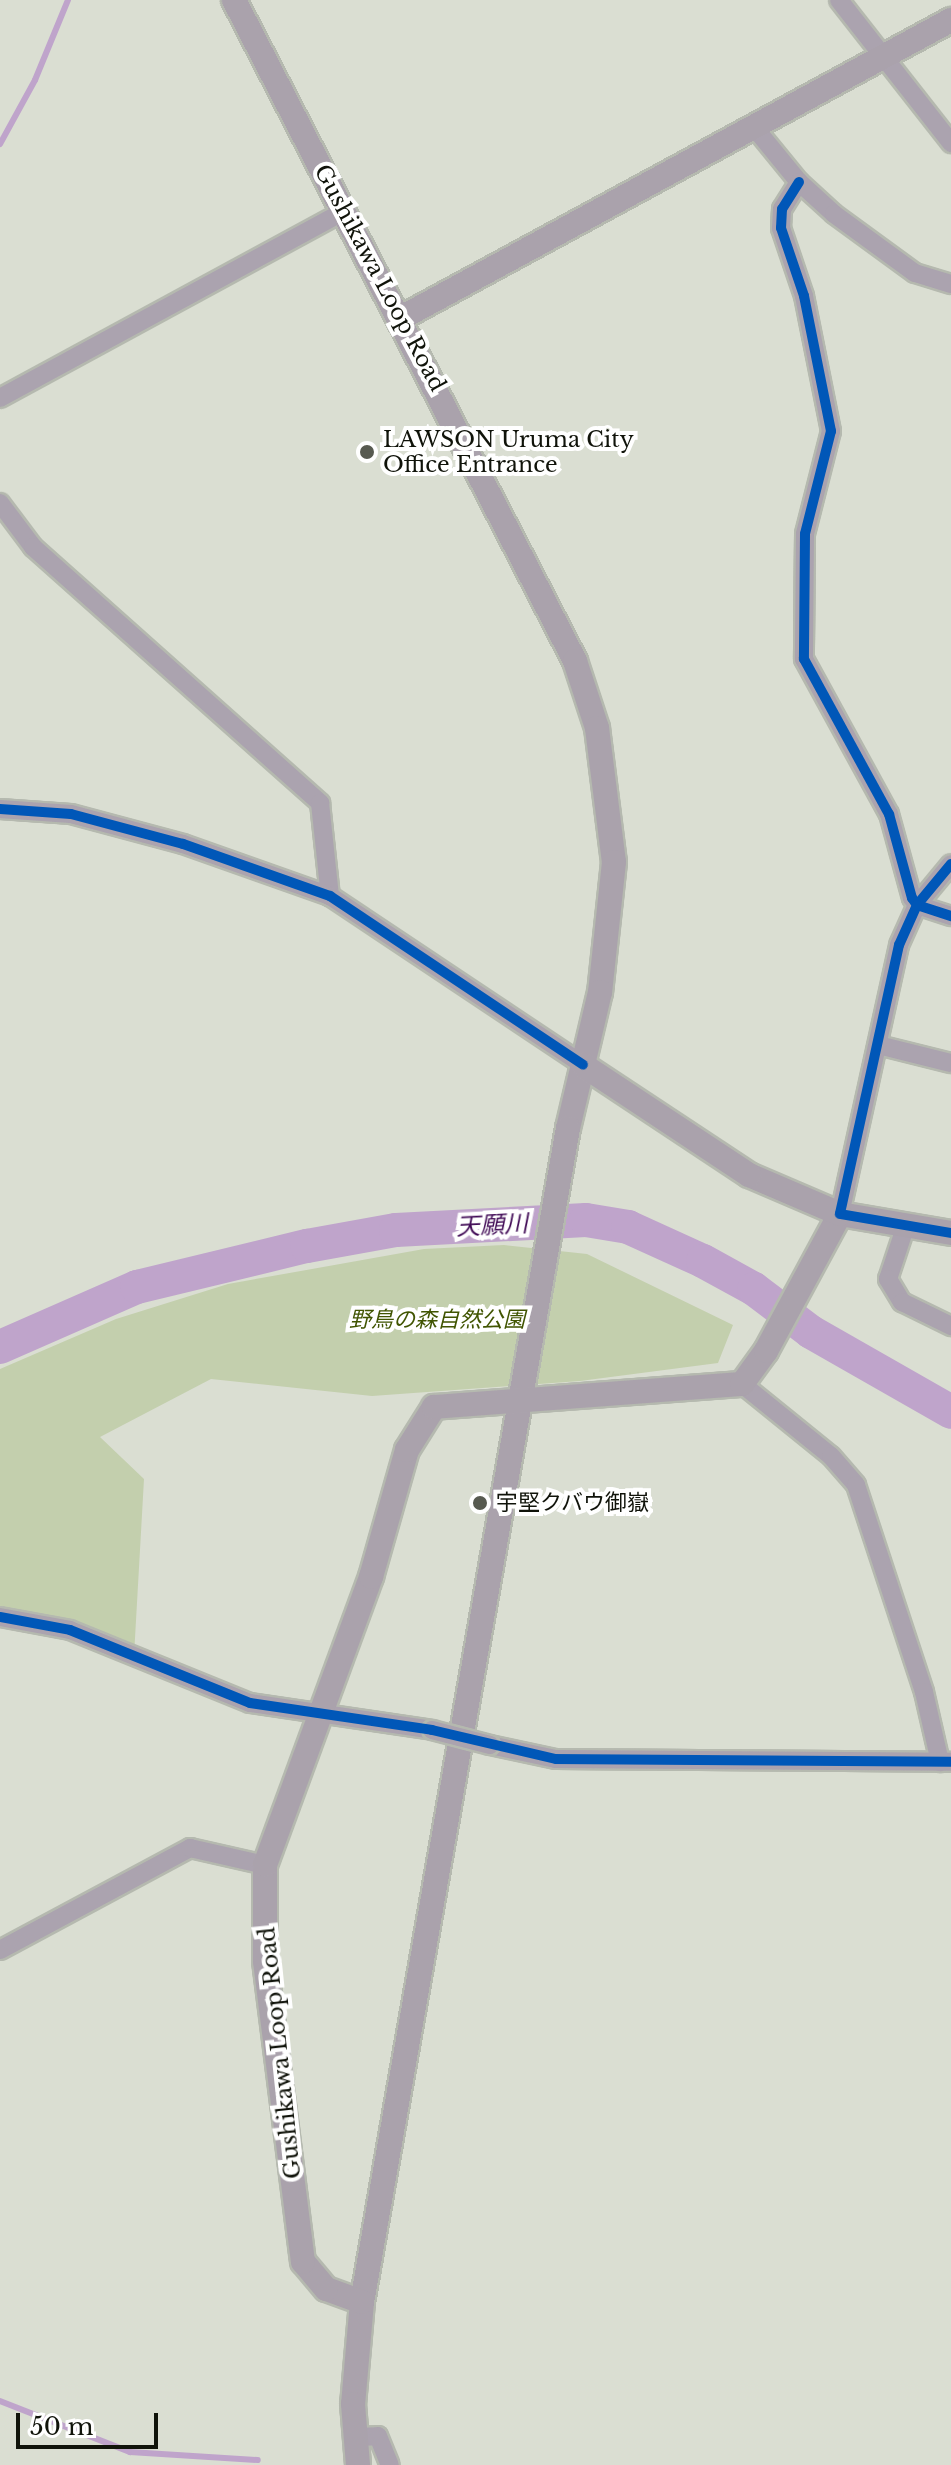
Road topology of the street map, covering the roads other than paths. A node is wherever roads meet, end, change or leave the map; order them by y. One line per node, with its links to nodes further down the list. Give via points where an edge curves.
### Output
1 (234, 0): 8 (main road, Gushikawa Loop Road)
2 (839, 0): 4 (street)
3 (951, 20): 4 (main road)
4 (885, 59): 5 (main road); 6 (street)
5 (754, 127): 7 (street); 10 (main road)
6 (951, 143)
7 (799, 182): 9 (street, via 915,273); 16 (street, via 782,209 781,228 818,356 831,431 805,534 801,641 810,678 889,814)
8 (345, 211): 10 (main road, Gushikawa Loop Road); 11 (street)
9 (951, 284)
10 (401, 318): 20 (main road, Gushikawa Loop Road, via 544,594 575,661 597,728 614,862 600,992)
11 (0, 398)
12 (0, 503): 15 (street, via 33,547 320,803)
13 (0, 809): 15 (street, via 71,814)
14 (951, 864): 16 (street)
15 (330, 896): 20 (street)
16 (917, 905): 17 (street); 18 (street, via 899,945)
17 (951, 916)
18 (878, 1045): 19 (street); 21 (street)
19 (951, 1063)
20 (583, 1065): 21 (main road, via 749,1175); 26 (main road, Gushikawa Loop Road)
21 (840, 1214): 22 (main road); 25 (main road, via 766,1351)
22 (905, 1228): 23 (main road); 24 (street, via 888,1279 902,1302)
23 (951, 1233)
24 (951, 1326)
25 (742, 1384): 26 (main road, Gushikawa Loop Road); 29 (street, via 831,1456 856,1485)
26 (520, 1401): 28 (main road, Gushikawa Loop Road, via 434,1407 414,1439); 32 (main road, Gushikawa Loop Road)
27 (0, 1617): 28 (street, via 70,1630 250,1703)
28 (324, 1711): 29 (street, bridge, via 556,1759); 30 (main road, Gushikawa Loop Road)
29 (946, 1762)
30 (265, 1865): 31 (street, via 190,1848); 32 (main road, Gushikawa Loop Road, via 265,1961 303,2262 326,2289)
31 (0, 1950)
32 (362, 2302): 33 (main road, Gushikawa Loop Road)
33 (355, 2437): 34 (main road, Gushikawa Loop Road); 35 (street, via 378,2436)
34 (358, 2465)
35 (390, 2465)

